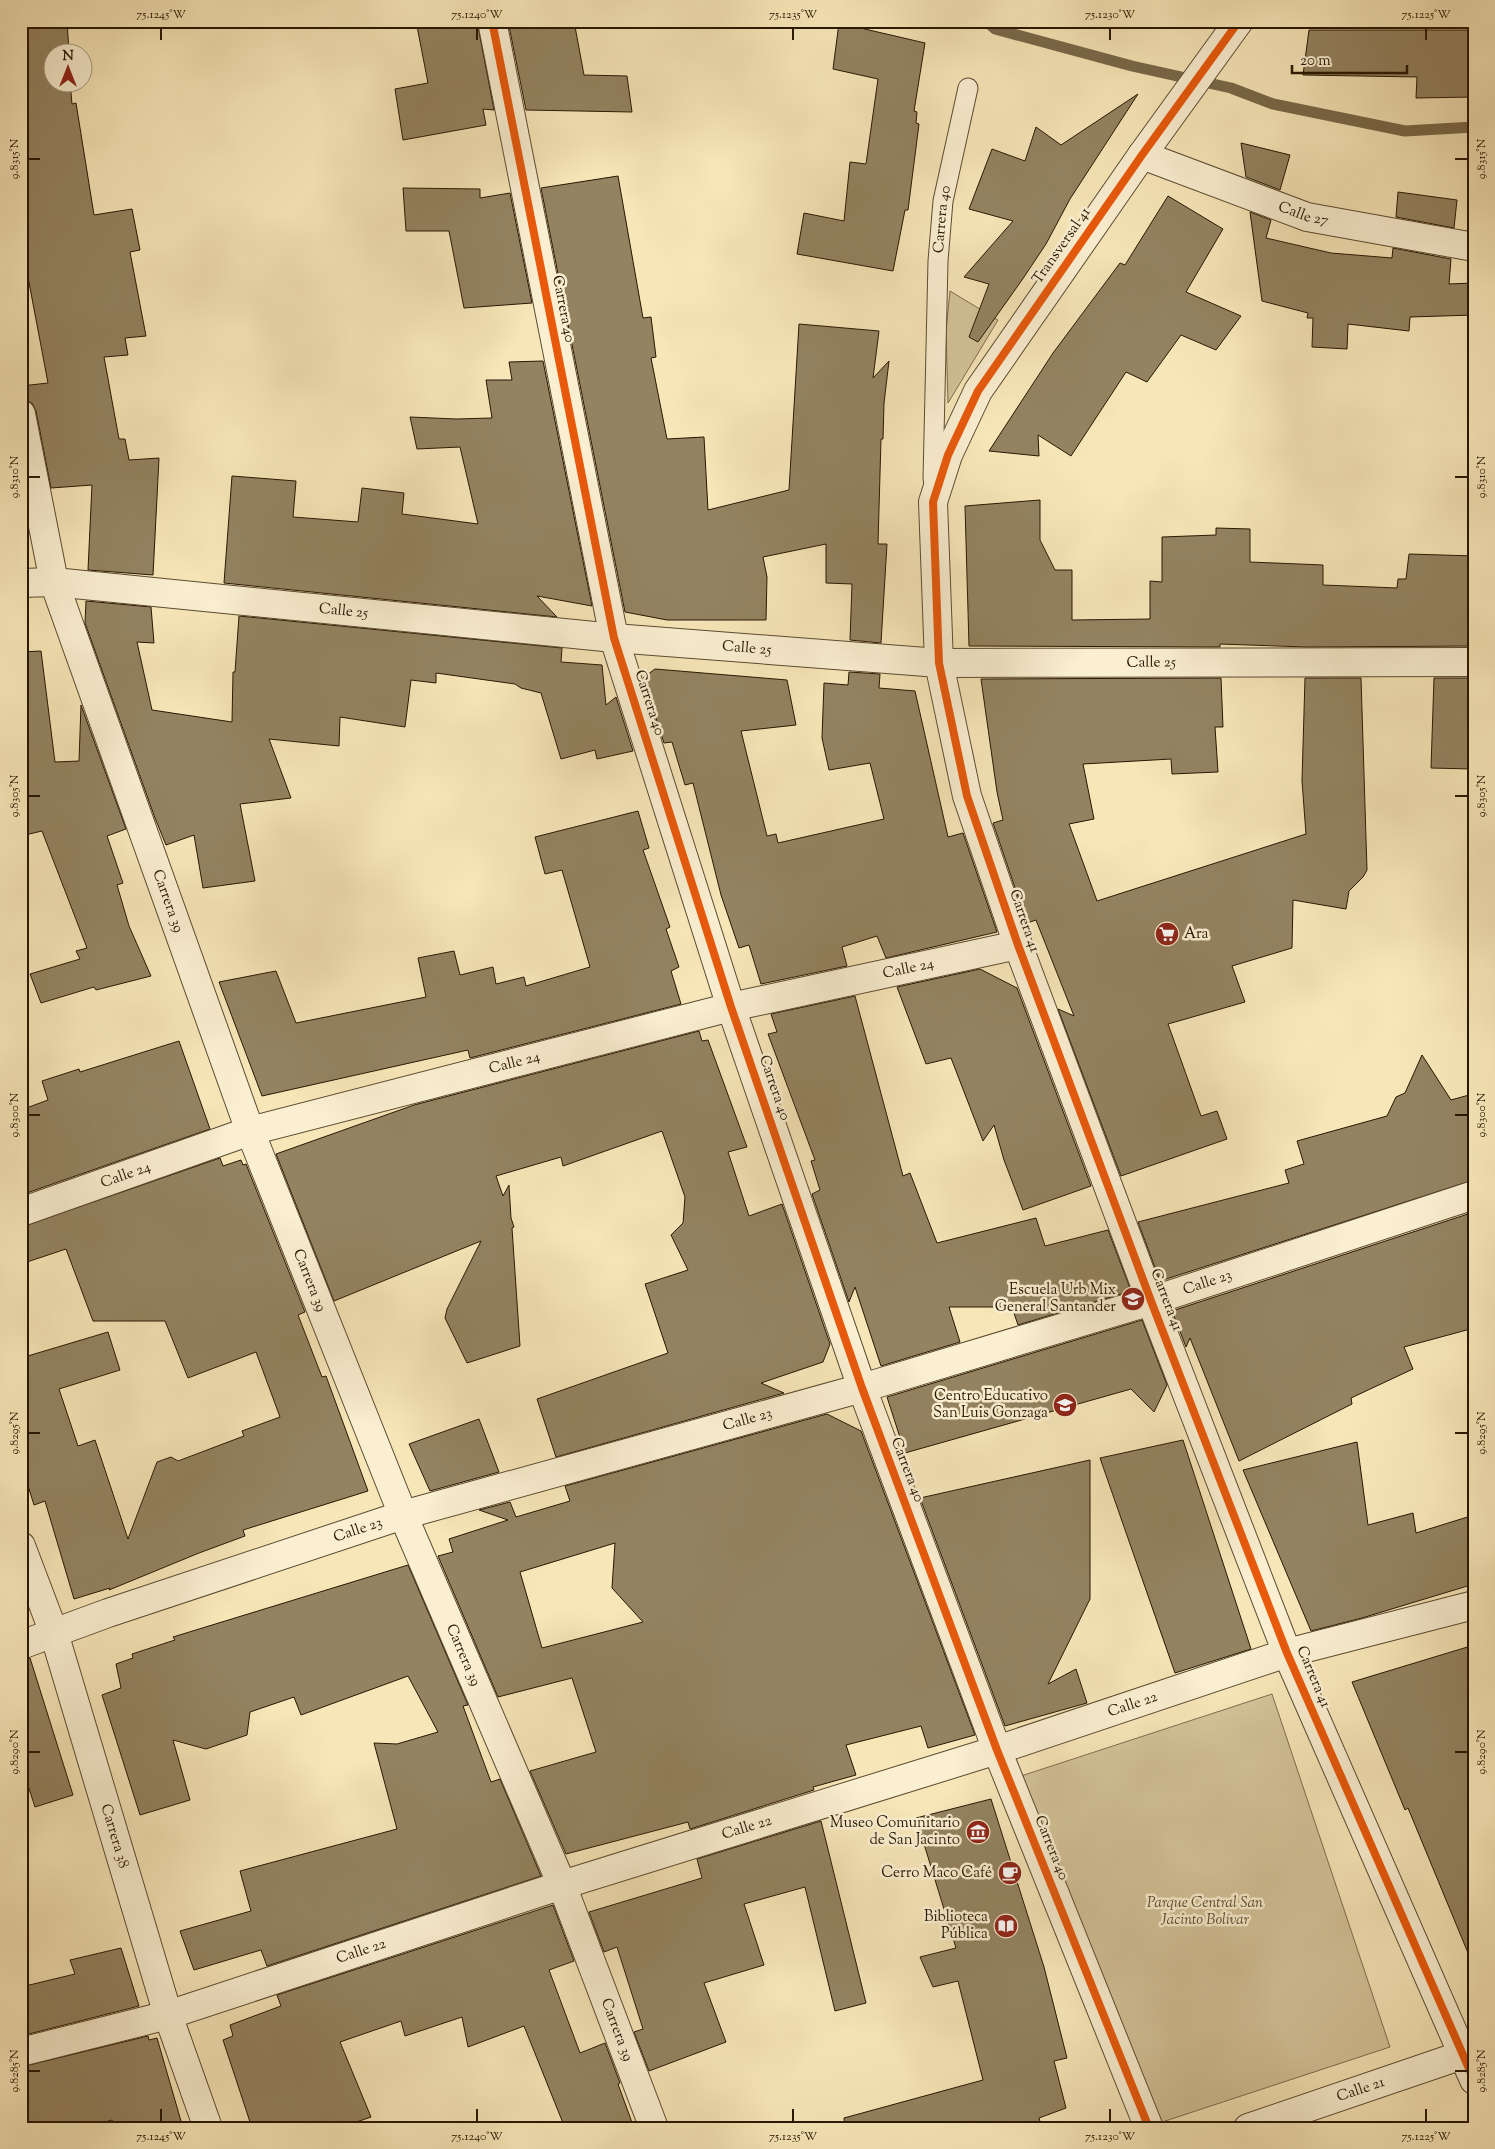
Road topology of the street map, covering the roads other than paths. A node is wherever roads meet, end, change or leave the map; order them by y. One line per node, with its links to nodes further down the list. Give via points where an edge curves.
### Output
1 (492, 21): 10 (street, Carrera 40)
2 (1233, 29): 4 (street, Transversal 41)
3 (968, 88): 7 (lane, Carrera 40, via 943,201 938,261)
4 (1142, 155): 5 (street, Calle 27, via 1307,217); 7 (street, Transversal 41, via 978,391 948,455)
5 (1474, 247)
6 (21, 414): 8 (street, Carrera 39)
7 (933, 502): 12 (street, Carrera 41)
8 (54, 582): 9 (street, Calle 25); 10 (street, Calle 25); 15 (street, Carrera 39)
9 (21, 583)
10 (614, 638): 12 (street, Calle 25); 14 (street, Carrera 40)
11 (1474, 662): 12 (street, Calle 25)
12 (940, 664): 13 (street, Carrera 41, via 967,796)
13 (1018, 945): 14 (street, Calle 24); 18 (street, Carrera 41)
14 (732, 1007): 15 (street, Calle 24); 19 (street, Carrera 40)
15 (250, 1131): 17 (street, Calle 24); 20 (street, Carrera 39)
16 (1474, 1195): 18 (street, Calle 23)
17 (21, 1212)
18 (1151, 1301): 19 (street, Calle 23); 25 (street, Carrera 41)
19 (862, 1388): 20 (street, Calle 23); 26 (street, Carrera 40)
20 (403, 1515): 23 (street, Calle 23, via 108,1612); 27 (street, Carrera 39)
21 (21, 1546): 23 (street, Carrera 38)
22 (1474, 1605): 25 (street, Calle 22)
23 (54, 1633): 24 (street, Calle 23); 28 (street, Carrera 38)
24 (21, 1645)
25 (1287, 1653): 26 (street, Calle 22); 30 (street, Carrera 41)
26 (997, 1750): 27 (street, Calle 22); 34 (street, Carrera 40)
27 (562, 1885): 28 (street, Calle 22); 33 (street, Carrera 39)
28 (168, 2015): 29 (street, Calle 22); 32 (street, Carrera 38)
29 (21, 2052)
30 (1468, 2053): 31 (street, Carrera 41); 35 (street, Calle 21)
31 (1474, 2080)
32 (208, 2128)
33 (654, 2128)
34 (1149, 2128)
35 (1248, 2128)

